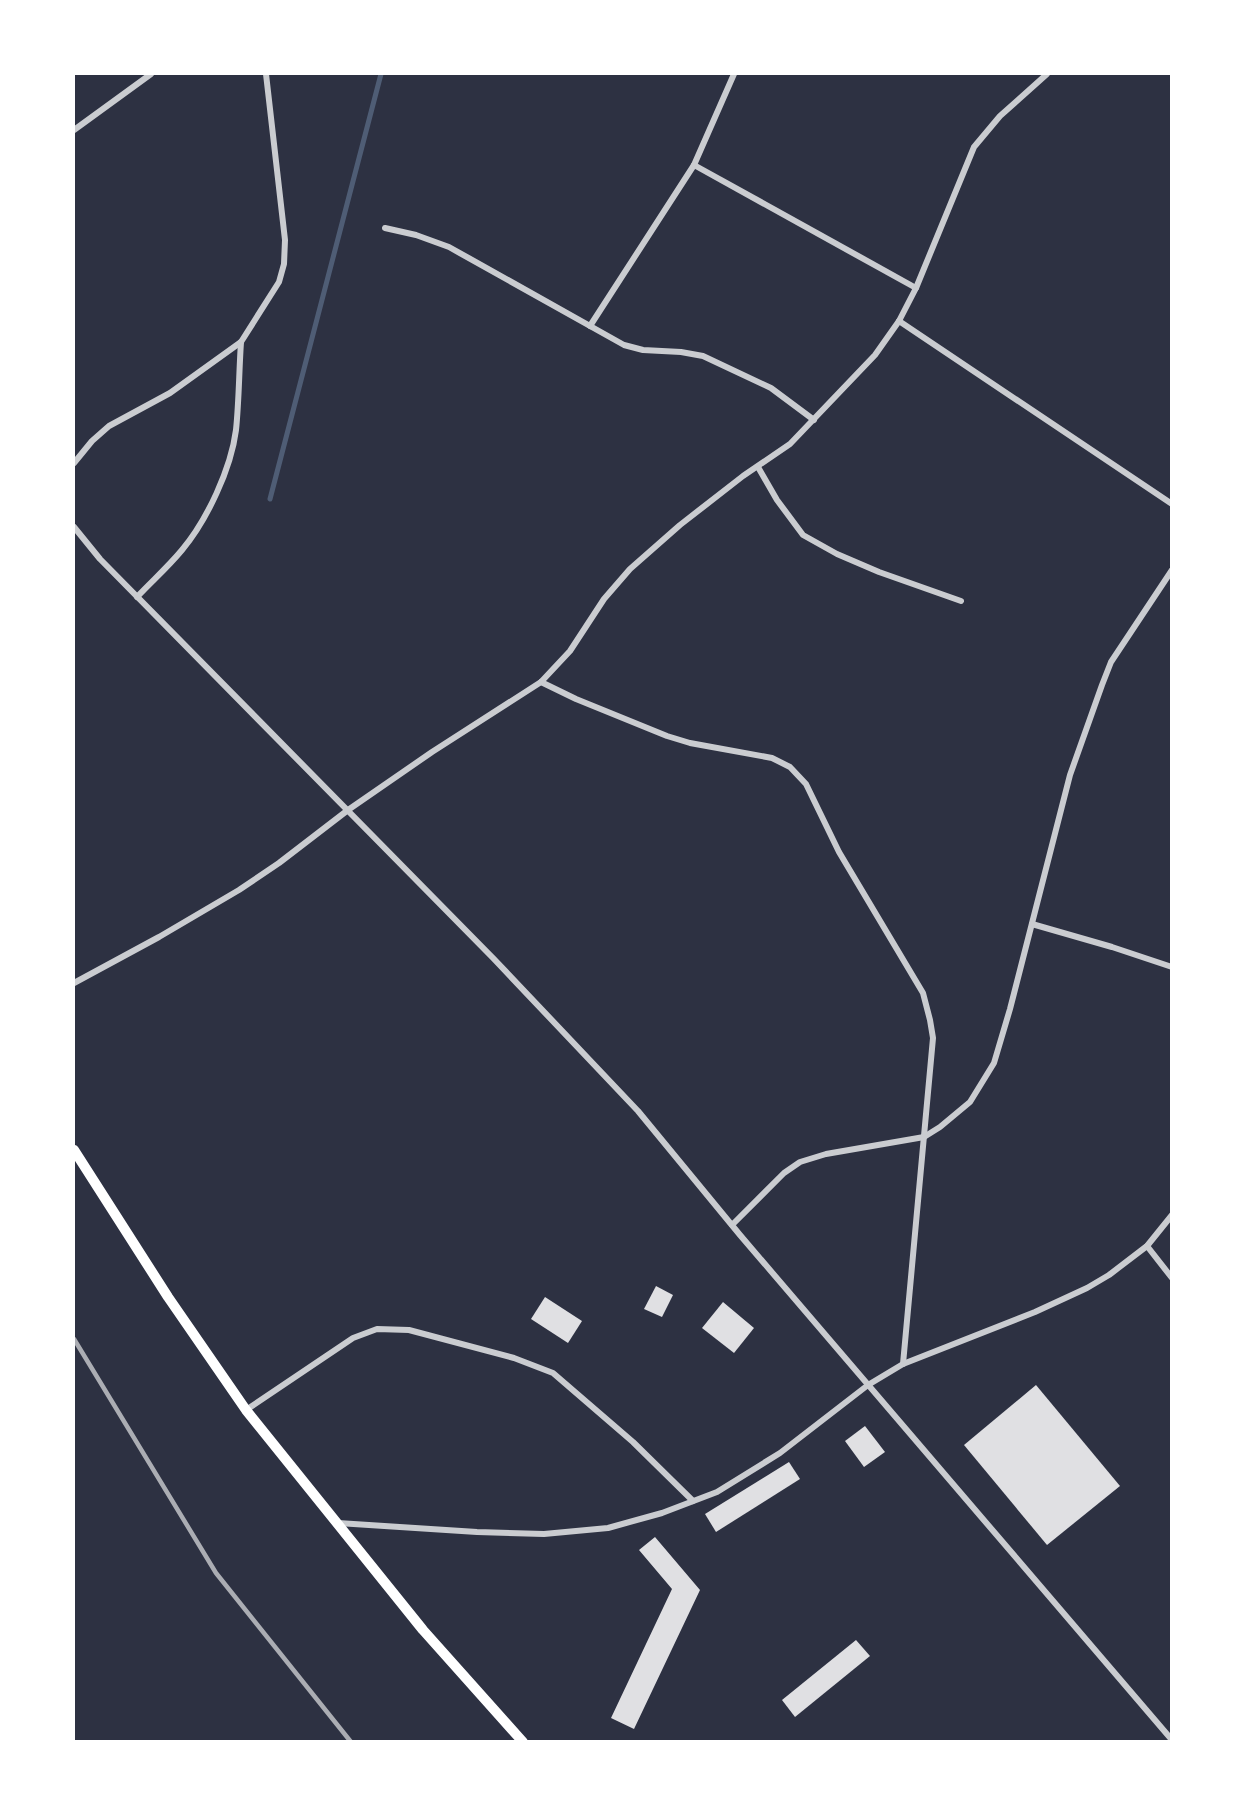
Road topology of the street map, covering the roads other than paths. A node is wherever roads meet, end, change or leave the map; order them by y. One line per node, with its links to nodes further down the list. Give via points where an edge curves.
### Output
1 (151, 74): 5 (street)
2 (266, 74): 11 (street, via 285,240 284,264 279,282)
3 (734, 74): 6 (street)
4 (1047, 74): 8 (street, via 1000,116 974,147)
5 (74, 129)
6 (694, 165): 8 (street); 10 (street)
7 (385, 228): 10 (street, via 449,247)
8 (916, 288): 9 (street)
9 (899, 321): 12 (street, via 875,355); 15 (street)
10 (590, 326): 12 (street, via 624,345 703,356 771,388)
11 (241, 342): 13 (street, via 170,393 109,426); 18 (street, via 236,432 229,460 202,524 182,551)
12 (814, 420): 14 (street)
13 (74, 463)
14 (758, 467): 19 (street, via 803,535 879,572); 20 (street, via 680,525 630,569 604,599 570,651)
15 (1172, 504)
16 (74, 527): 18 (street)
17 (1172, 570): 22 (street, via 1108,670 1070,775)
18 (137, 597): 21 (street)
19 (961, 601)
20 (541, 682): 21 (street); 25 (street, via 678,740 772,758 790,767 806,784 839,852 923,993 933,1038)
21 (348, 810): 24 (street, via 240,890); 28 (street, via 638,1111)
22 (1032, 924): 23 (street); 25 (street, via 994,1063 970,1102)
23 (1172, 967)
24 (74, 983)
25 (924, 1137): 28 (street, via 800,1162); 31 (street)
26 (74, 1150): 33 (main road, via 168,1298)
27 (1172, 1215): 29 (street)
28 (732, 1226): 32 (street)
29 (1147, 1246): 30 (street); 31 (street, via 1087,1288)
30 (1172, 1278)
31 (903, 1364): 32 (street)
32 (868, 1385): 34 (street, via 780,1453 717,1492); 36 (street)
33 (246, 1410): 34 (street, via 353,1338 377,1329 409,1330 514,1358 553,1373 633,1442); 35 (main road)
34 (693, 1501): 35 (street, via 662,1514 608,1528 544,1534)
35 (338, 1523): 37 (main road, via 423,1630)
36 (1172, 1740)
37 (523, 1742)

